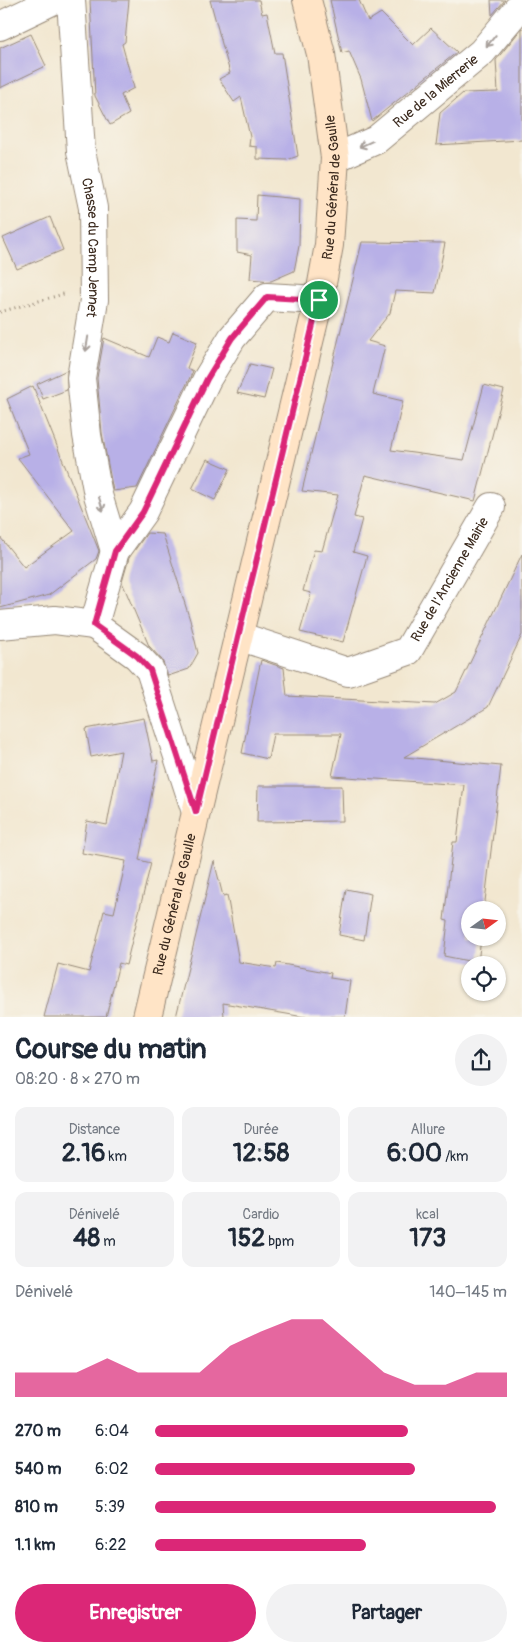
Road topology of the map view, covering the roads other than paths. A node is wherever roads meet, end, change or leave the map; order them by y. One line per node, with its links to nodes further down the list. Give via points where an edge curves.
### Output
1 (54, 0): 5 (street)
2 (71, 0): 9 (street, Chasse du Camp Jennet, one-way to 9, via 81,151 93,208 94,300 81,378 98,495)
3 (307, 0): 6 (main road, Rue du Général de Gaulle, via 320,54)
4 (522, 4): 6 (street, Rue de la Mierrerie, one-way to 6, via 482,52 384,134)
5 (0, 26)
6 (335, 158): 7 (main road, Rue du Général de Gaulle, via 329,245)
7 (319, 300): 9 (street, via 267,297 232,338 207,379 143,512); 12 (main road, Rue du Général de Gaulle)
8 (491, 507): 12 (street, Rue de l'Ancienne Mairie, via 408,651 348,672)
9 (115, 551): 10 (street)
10 (94, 625): 11 (street, via 55,620); 13 (street, via 137,656 150,670)
11 (0, 626)
12 (238, 636): 13 (main road, Rue du Général de Gaulle)
13 (196, 812): 14 (main road, Rue du Général de Gaulle)
14 (147, 1017)

